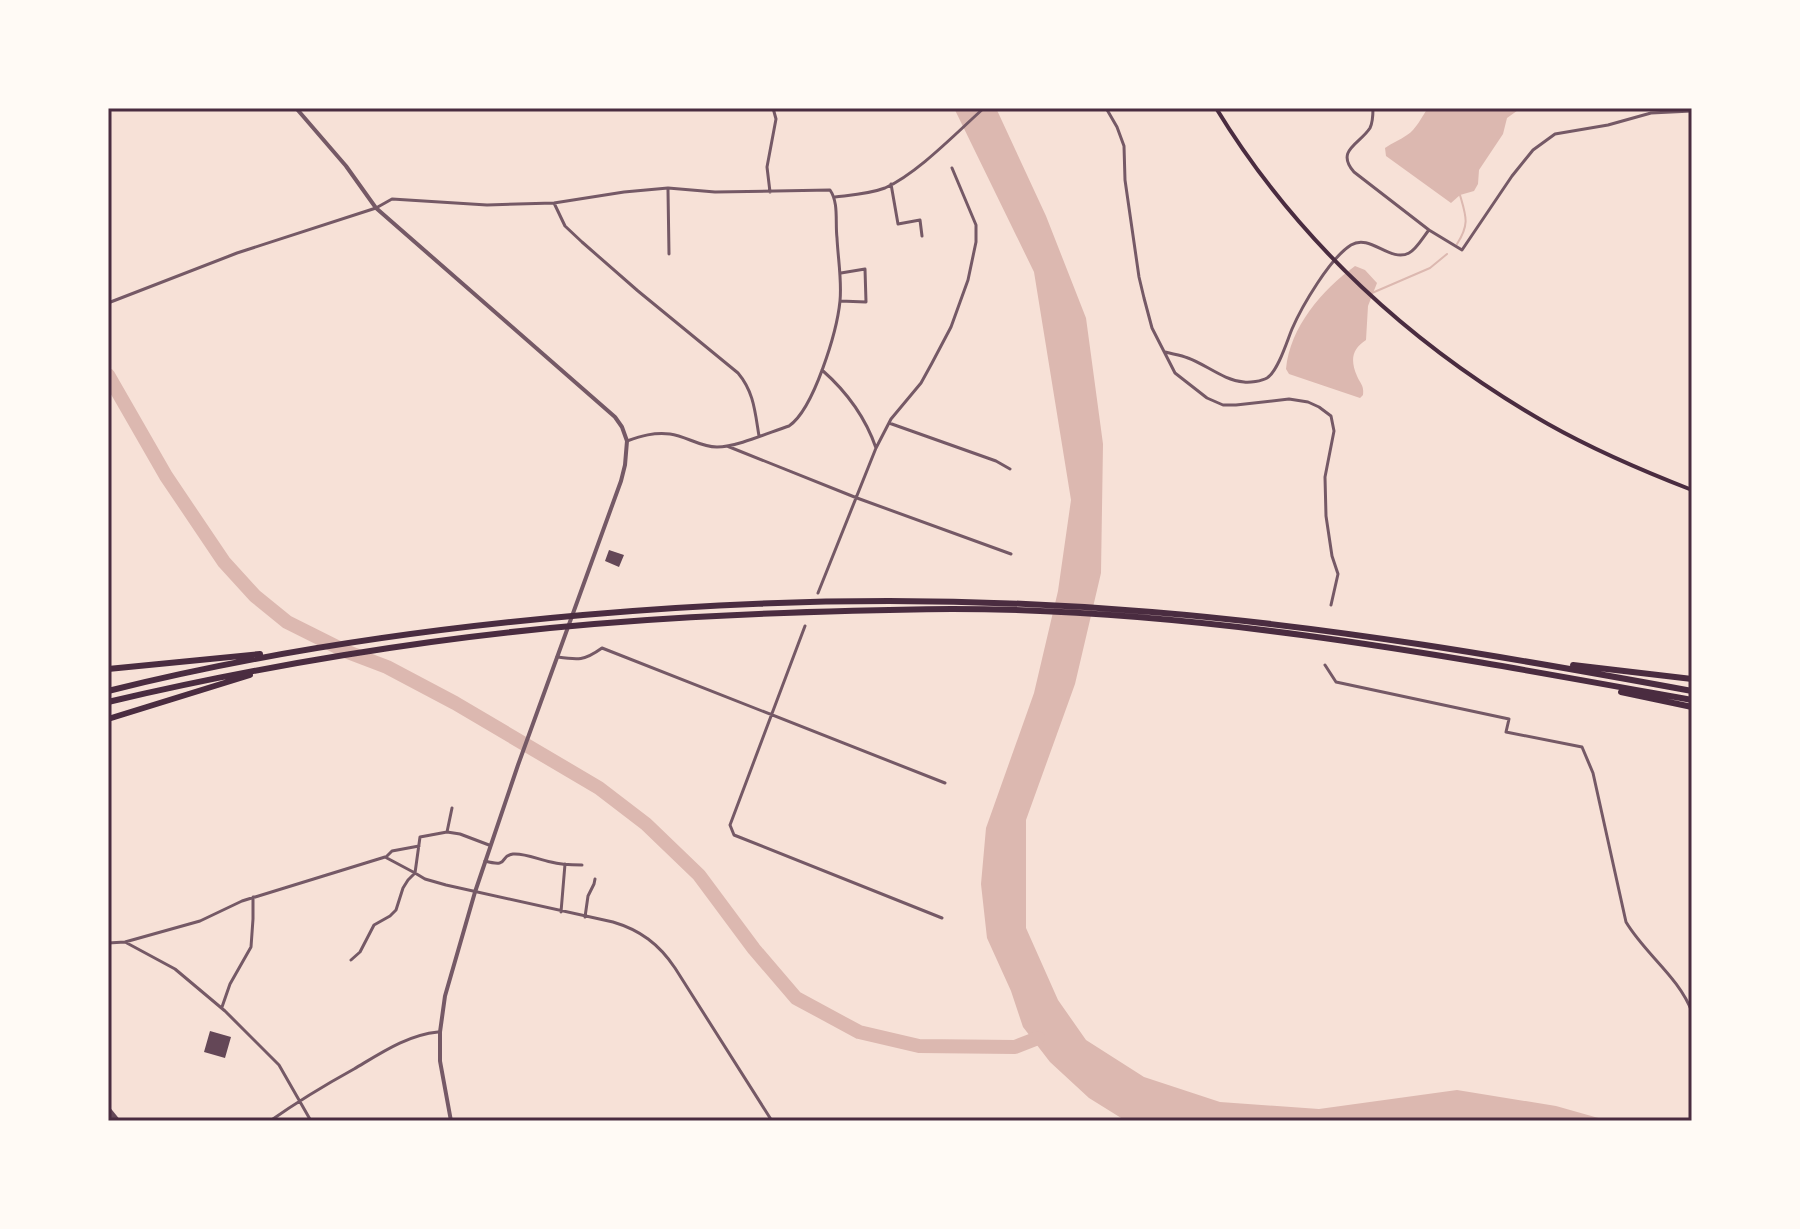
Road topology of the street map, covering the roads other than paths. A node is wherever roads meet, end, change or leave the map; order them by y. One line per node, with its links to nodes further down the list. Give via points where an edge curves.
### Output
1 (296, 108): 14 (street)
2 (773, 108): 11 (street)
3 (984, 108): 9 (street)
4 (1106, 108): 21 (street, via 1124,146 1139,277)
5 (1216, 108): 29 (main road, via 1284,205 1376,301 1504,398 1596,449)
6 (1373, 108): 15 (street, via 1368,131 1350,148 1349,166)
7 (1692, 111): 15 (street, via 1651,113 1555,134 1512,176 1462,250)
8 (952, 168): 23 (street, via 976,225 968,280 951,327 921,383)
9 (891, 184): 12 (street); 16 (street, via 898,224 920,220)
10 (668, 188): 11 (street); 13 (street); 17 (street)
11 (770, 192): 12 (street, via 830,190)
12 (835, 197): 18 (street)
13 (554, 203): 14 (street, via 392,199); 24 (street, via 565,226 582,242 738,373 749,386)
14 (376, 208): 20 (street, via 237,253); 25 (street, via 615,417)
15 (1429, 230): 21 (street, via 1404,255 1352,244 1327,268 1267,378 1246,383 1226,378 1187,357)
16 (922, 236)
17 (669, 254)
18 (841, 273): 19 (street); 19 (street, via 865,269 866,302)
19 (840, 301): 22 (street)
20 (108, 303)
21 (1163, 352): 33 (street, via 1175,373 1223,405 1289,399 1308,402 1331,416 1326,516 1338,574)
22 (822, 370): 24 (street, via 797,420); 27 (street, via 855,404)
23 (889, 423): 27 (street); 28 (street)
24 (759, 436): 26 (street)
25 (627, 441): 26 (street, via 671,434); 37 (street, via 612,509)
26 (727, 446): 30 (street)
27 (876, 448): 30 (street)
28 (1010, 469)
29 (1692, 490)
30 (857, 498): 31 (street); 32 (street)
31 (1011, 554)
32 (818, 593)
33 (1331, 605)
34 (988, 606): 35 (highway); 38 (highway, via 770,603 579,615); 43 (highway, via 560,627 433,641)
35 (1151, 615): 39 (highway, via 1307,628); 40 (highway)
36 (805, 626): 50 (street)
37 (557, 657): 50 (street, via 579,660 602,648); 55 (street)
38 (246, 658): 42 (highway); 45 (highway)
39 (1525, 660): 44 (highway); 46 (highway)
40 (1487, 663): 47 (highway); 49 (highway)
41 (1325, 665): 72 (street, via 1336,682 1509,719 1506,732 1582,747 1593,773 1626,922)
42 (108, 669)
43 (256, 672): 48 (highway); 51 (highway)
44 (1692, 679)
45 (108, 691)
46 (1692, 691)
47 (1692, 700)
48 (108, 702)
49 (1692, 707)
50 (771, 716): 52 (street); 67 (street, via 730,825 734,835)
51 (108, 719)
52 (945, 783)
53 (452, 808): 54 (street)
54 (447, 832): 55 (street); 56 (street, via 420,837)
55 (491, 845): 58 (street)
56 (419, 846): 57 (street); 61 (street)
57 (385, 857): 61 (street); 64 (street)
58 (485, 861): 59 (street, via 498,864 512,854); 63 (street)
59 (565, 864): 60 (street); 65 (street)
60 (582, 865)
61 (415, 873): 63 (street); 70 (street, via 396,910 374,925)
62 (595, 879): 66 (street)
63 (475, 892): 65 (street); 73 (street)
64 (253, 897): 68 (street, via 200,921); 71 (street, via 251,947)
65 (561, 912): 66 (street)
66 (585, 917): 78 (street, via 630,928 665,954)
67 (942, 918)
68 (125, 942): 69 (street); 71 (street, via 175,969)
69 (108, 943)
70 (351, 960)
71 (222, 1008): 74 (street, via 279,1065)
72 (1692, 1012)
73 (440, 1032): 74 (street, via 394,1046); 77 (street)
74 (299, 1101): 75 (street); 76 (street)
75 (270, 1121)
76 (311, 1121)
77 (451, 1121)
78 (772, 1121)

